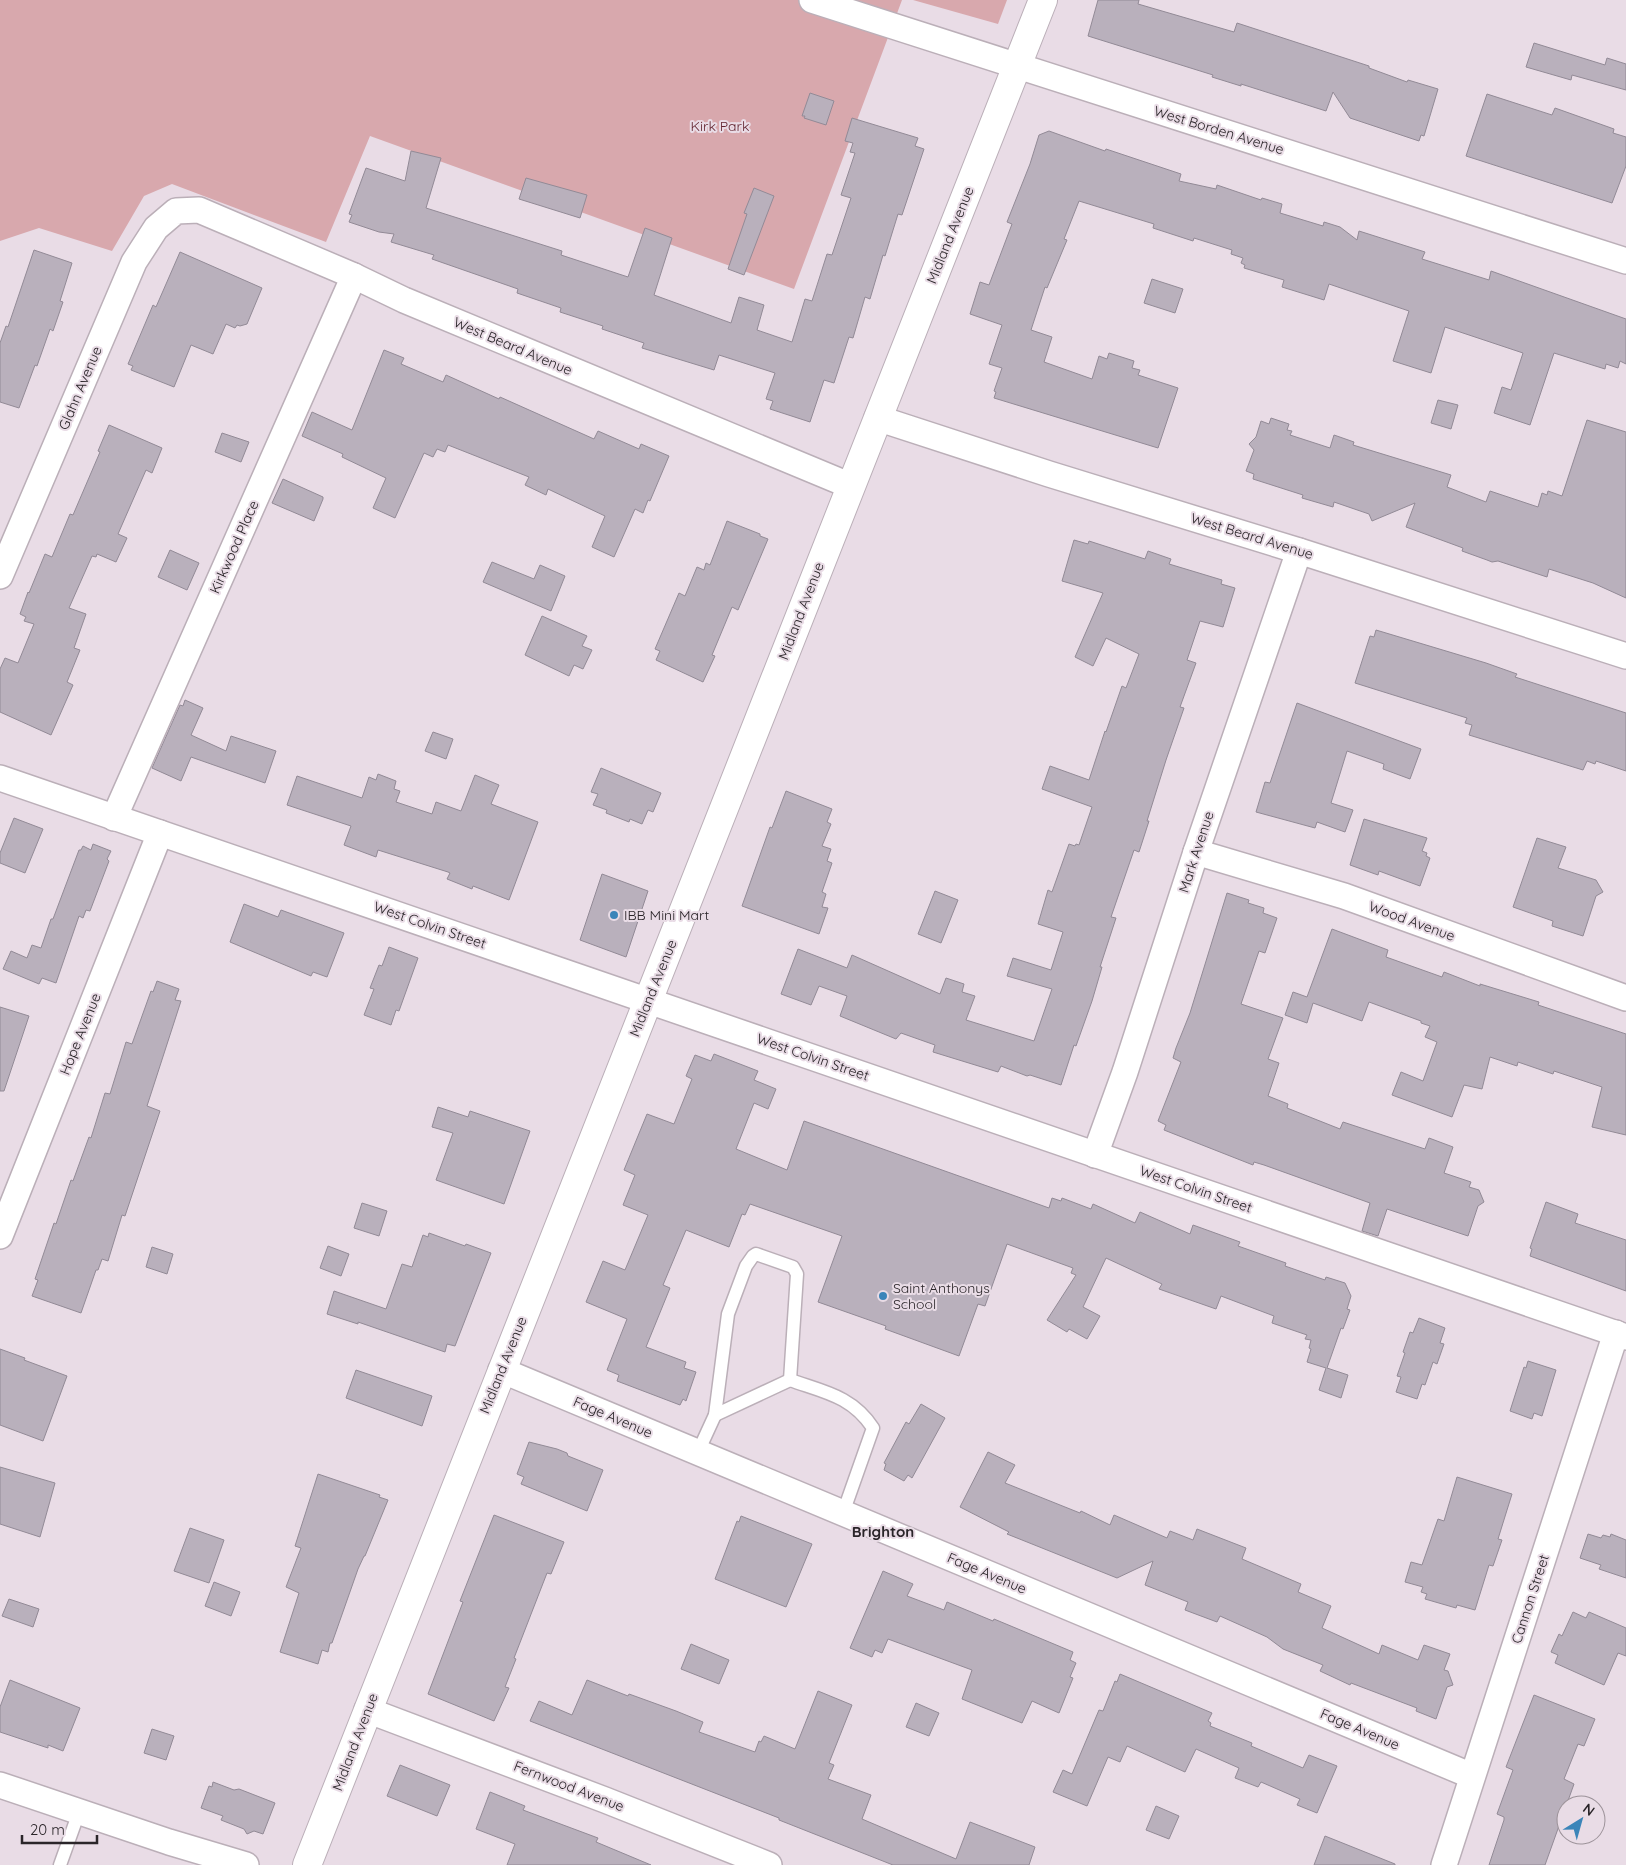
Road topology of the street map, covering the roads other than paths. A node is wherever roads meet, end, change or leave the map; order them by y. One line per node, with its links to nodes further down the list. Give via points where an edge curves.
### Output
1 (812, 0): 3 (street, West Borden Avenue)
2 (1043, 0): 3 (street, Midland Avenue)
3 (1017, 67): 5 (street, West Borden Avenue); 7 (street, Midland Avenue)
4 (176, 211): 6 (street, West Beard Avenue, via 199,210); 10 (street, Glahn Avenue, via 156,228 134,262)
5 (1626, 261)
6 (354, 276): 8 (street, West Beard Avenue, via 404,300); 13 (street, Kirkwood Place)
7 (877, 418): 8 (street, Midland Avenue); 9 (street, West Beard Avenue)
8 (851, 486): 17 (street, Midland Avenue)
9 (1299, 550): 11 (street, West Beard Avenue); 15 (street, Mark Avenue)
10 (0, 576)
11 (1626, 656)
12 (0, 778): 13 (street, West Colvin Street)
13 (114, 818): 14 (street, West Colvin Street)
14 (160, 833): 17 (street, West Colvin Street); 19 (street, Hope Avenue)
15 (1196, 852): 16 (street, Wood Avenue, via 1344,896); 18 (street, Mark Avenue)
16 (1626, 998)
17 (648, 1000): 18 (street, West Colvin Street); 21 (street, Midland Avenue)
18 (1095, 1155): 20 (street, West Colvin Street)
19 (0, 1236)
20 (1621, 1335): 27 (street, Cannon Street)
21 (501, 1370): 24 (street, Fage Avenue); 26 (street, Midland Avenue)
22 (790, 1380): 23 (lane); 23 (lane, via 797,1274 793,1267 756,1254 746,1266 728,1314); 25 (lane, via 850,1403 873,1428)
23 (715, 1415): 24 (lane)
24 (698, 1452): 25 (street, Fage Avenue)
25 (843, 1512): 27 (street, Fage Avenue)
26 (367, 1710): 32 (street, Midland Avenue); 33 (street, Fernwood Avenue)
27 (1472, 1776): 34 (street, Cannon Street)
28 (0, 1785): 29 (street)
29 (79, 1812): 30 (lane); 31 (street)
30 (60, 1865)
31 (246, 1865)
32 (306, 1865)
33 (769, 1865)
34 (1444, 1865)

